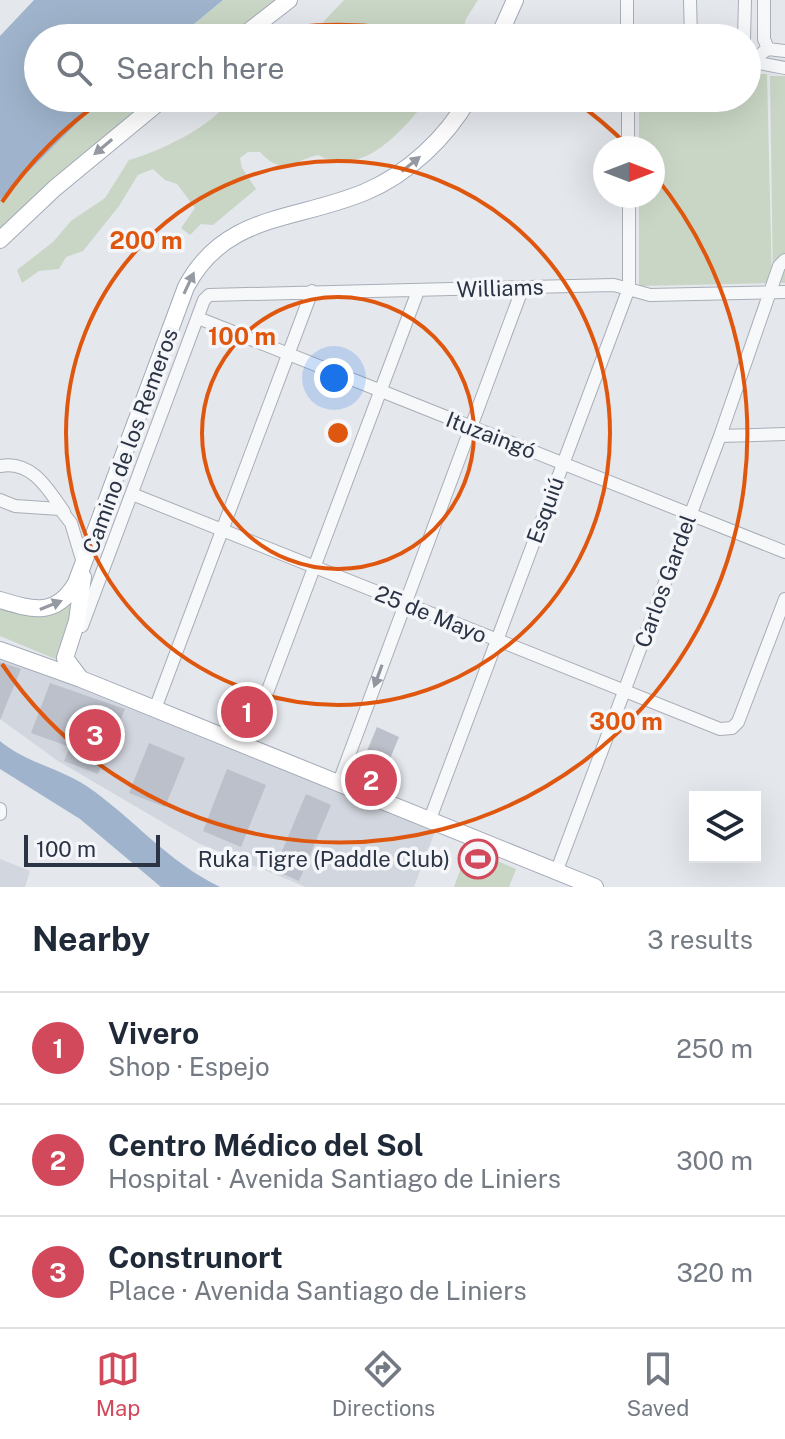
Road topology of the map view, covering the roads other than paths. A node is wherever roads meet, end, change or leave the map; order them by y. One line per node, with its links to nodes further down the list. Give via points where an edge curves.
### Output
1 (289, 0): 7 (main road)
2 (515, 0): 8 (main road)
3 (627, 0): 9 (street)
4 (690, 0): 10 (street)
5 (745, 0): 11 (street)
6 (764, 0): 12 (street)
7 (258, 24)
8 (504, 24)
9 (627, 24)
10 (691, 24)
11 (744, 24)
12 (768, 49): 13 (street); 14 (street)
13 (761, 51)
14 (785, 51)
15 (761, 61): 16 (street)
16 (785, 68)
17 (147, 112): 22 (main road, one-way to 22)
18 (458, 112): 43 (main road, Camino de los Remeros, one-way to 18, via 186,287 205,257 233,235 339,202 392,178 433,144)
19 (628, 112): 20 (street)
20 (628, 136)
21 (629, 208): 25 (street, Esquiú)
22 (0, 240)
23 (785, 260): 28 (street, Carlos Gardel, via 779,266)
24 (523, 287): 25 (street, Williams); 27 (street, Williams); 32 (street)
25 (629, 288): 28 (street, Williams, via 650,295); 35 (street, Esquiú)
26 (312, 291): 27 (street, Williams); 29 (street, Williams, via 213,294 204,300); 30 (street)
27 (418, 291): 31 (street)
28 (778, 292): 34 (street, Carlos Gardel)
29 (198, 318): 30 (street, Ituzaingó); 37 (street)
30 (288, 355): 31 (street, Ituzaingó); 41 (street)
31 (380, 391): 32 (street, Ituzaingó); 44 (street)
32 (471, 427): 35 (street, Ituzaingó); 47 (street)
33 (785, 434): 34 (street)
34 (720, 436): 40 (street, Carlos Gardel)
35 (563, 463): 40 (street, Ituzaingó); 49 (street, Esquiú)
36 (0, 466): 39 (street, via 28,470)
37 (132, 494): 41 (street, 25 de Mayo); 48 (street)
38 (0, 500): 39 (street)
39 (65, 513): 43 (street)
40 (689, 514): 42 (street, Ituzaingó); 54 (street, Carlos Gardel)
41 (222, 530): 44 (street, 25 de Mayo); 55 (street)
42 (785, 552)
43 (84, 566): 46 (main road, Camino de los Remeros, one-way to 43, via 27,609 54,607 69,595); 53 (main road, Camino de los Remeros, via 77,621 65,658)
44 (314, 567): 47 (street, 25 de Mayo); 56 (street)
45 (785, 599): 54 (street, 25 de Mayo, via 732,728 720,729)
46 (0, 600)
47 (405, 603): 49 (street, 25 de Mayo); 57 (street, one-way to 57)
48 (82, 626)
49 (497, 640): 54 (street, 25 de Mayo); 58 (street, Esquiú)
50 (0, 644): 52 (main road)
51 (0, 650): 52 (main road)
52 (31, 661): 53 (main road)
53 (81, 679): 55 (main road)
54 (624, 691): 59 (street, Carlos Gardel)
55 (155, 709): 56 (main road)
56 (247, 746): 57 (main road)
57 (339, 782): 58 (main road)
58 (430, 819): 59 (main road)
59 (557, 870): 60 (main road)
60 (595, 887)

